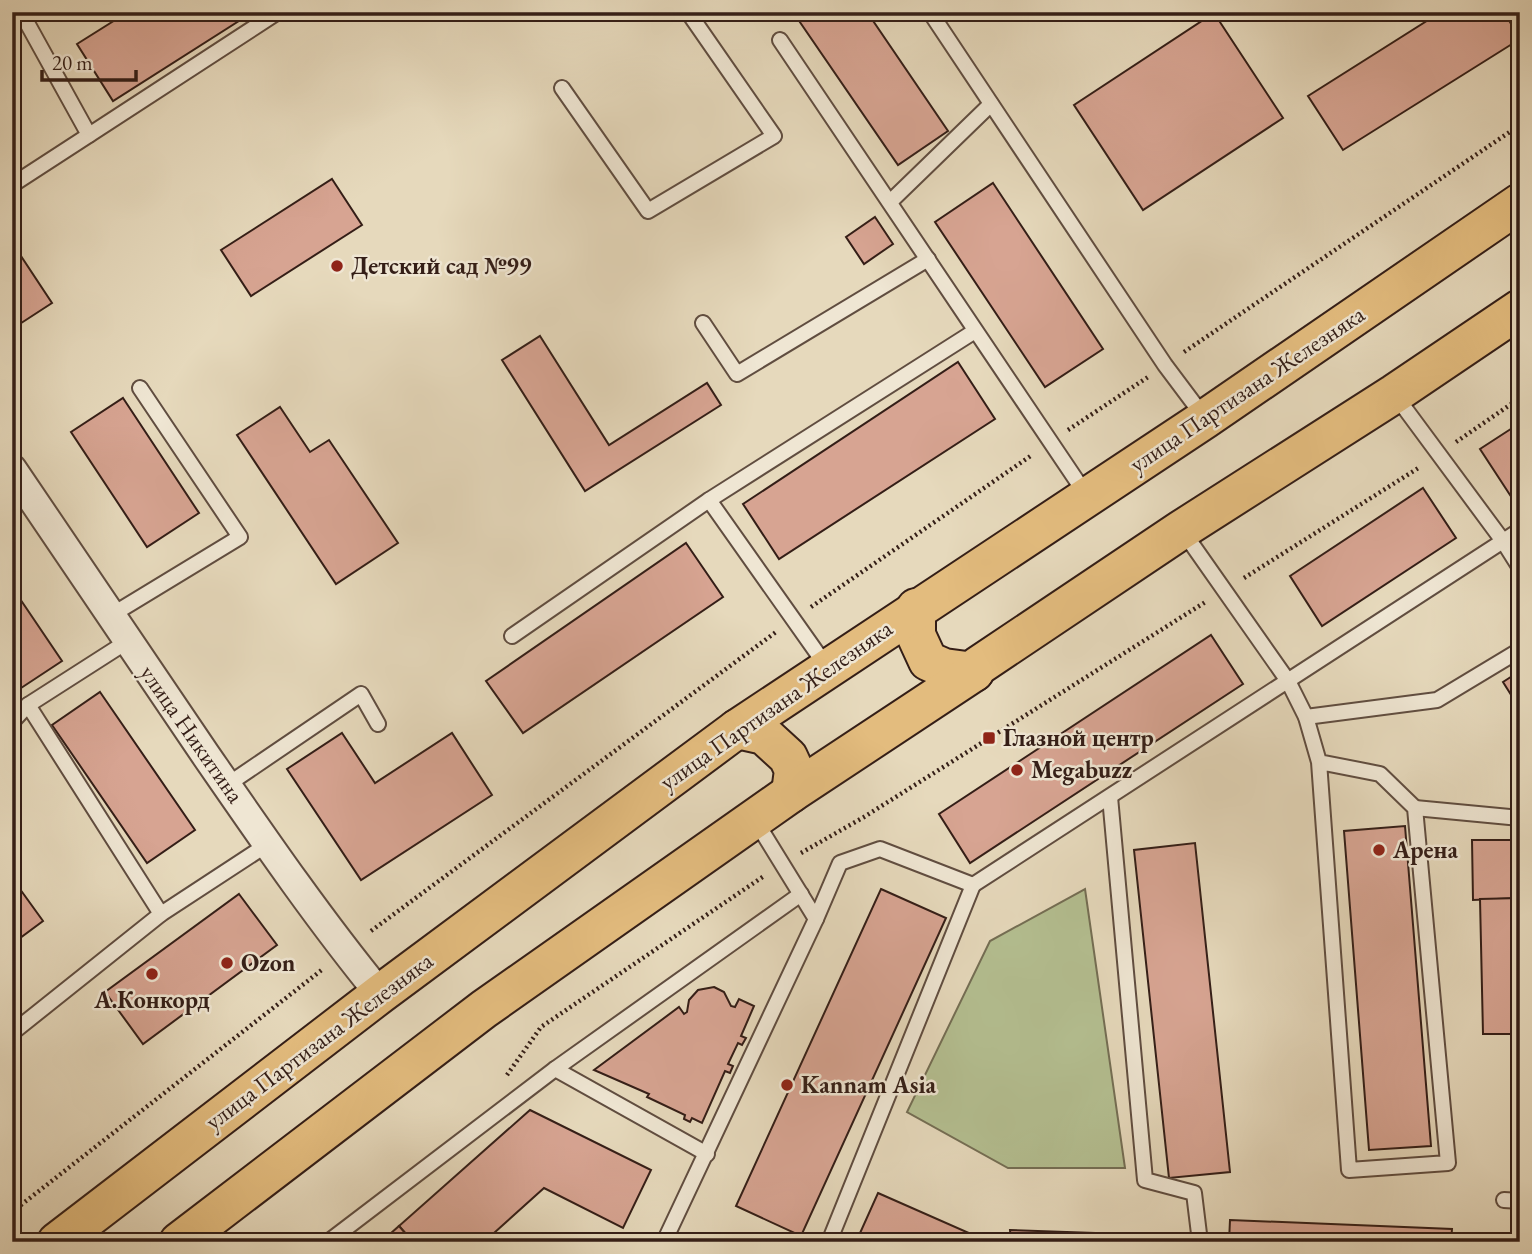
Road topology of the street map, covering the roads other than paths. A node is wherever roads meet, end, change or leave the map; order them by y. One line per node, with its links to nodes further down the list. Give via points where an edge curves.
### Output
1 (21, 12): 8 (lane)
2 (278, 12): 8 (lane)
3 (688, 12): 6 (lane, via 774,136 648,211)
4 (930, 12): 7 (lane)
5 (780, 40): 10 (lane)
6 (562, 88)
7 (991, 104): 10 (lane); 18 (lane)
8 (89, 135): 9 (lane)
9 (12, 186)
10 (890, 202): 12 (lane)
11 (1520, 203): 18 (main road, улица Партизана Железняка)
12 (928, 259): 14 (lane, via 737,374); 15 (lane)
13 (1520, 309): 17 (main road)
14 (703, 323)
15 (975, 331): 20 (lane); 21 (lane)
16 (141, 388): 27 (lane, via 240,537)
17 (1394, 394): 22 (main road); 24 (lane)
18 (1205, 419): 20 (main road, улица Партизана Железняка)
19 (12, 468): 27 (street, улица Никитина)
20 (1087, 497): 26 (main road, улица Партизана Железняка)
21 (709, 500): 28 (lane); 31 (lane)
22 (1181, 530): 32 (main road); 33 (lane)
23 (1520, 530): 24 (lane)
24 (1503, 541): 25 (lane); 33 (lane)
25 (1520, 568)
26 (916, 608): 31 (main road, улица Партизана Железняка); 32 (main road, via 916,635 928,662)
27 (110, 617): 29 (street, улица Никитина)
28 (512, 636)
29 (128, 641): 34 (lane); 40 (street, улица Никитина)
30 (1520, 650): 35 (lane, via 1437,700)
31 (828, 667): 38 (main road, улица Партизана Железняка)
32 (974, 672): 41 (main road)
33 (1287, 681): 35 (lane); 42 (lane)
34 (27, 705): 36 (lane); 49 (lane)
35 (1306, 717): 39 (lane)
36 (12, 722)
37 (378, 724): 40 (lane, via 361,694)
38 (737, 729): 41 (main road, via 764,735 788,757 794,770); 51 (main road, улица Партизана Железняка)
39 (1318, 762): 43 (lane, via 1380,774); 43 (lane, via 1349,1170 1448,1163)
40 (227, 785): 46 (street, улица Никитина)
41 (791, 793): 45 (main road)
42 (1110, 797): 47 (lane); 62 (lane, via 1145,1180 1194,1193)
43 (1415, 808): 44 (lane)
44 (1520, 818)
45 (755, 820): 48 (lane); 58 (main road, via 484,1009)
46 (268, 844): 49 (lane); 51 (street, улица Никитина)
47 (972, 885): 50 (lane, via 880,849 840,863); 61 (lane)
48 (801, 894): 50 (lane); 53 (lane)
49 (161, 914): 52 (lane)
50 (816, 919): 54 (lane)
51 (380, 994): 57 (main road, улица Партизана Железняка)
52 (12, 1033)
53 (555, 1069): 54 (lane); 59 (lane)
54 (707, 1154): 60 (lane)
55 (1504, 1200): 56 (lane)
56 (1520, 1201)
57 (57, 1242)
58 (179, 1242)
59 (328, 1242)
60 (664, 1242)
61 (829, 1242)
62 (1200, 1242)

